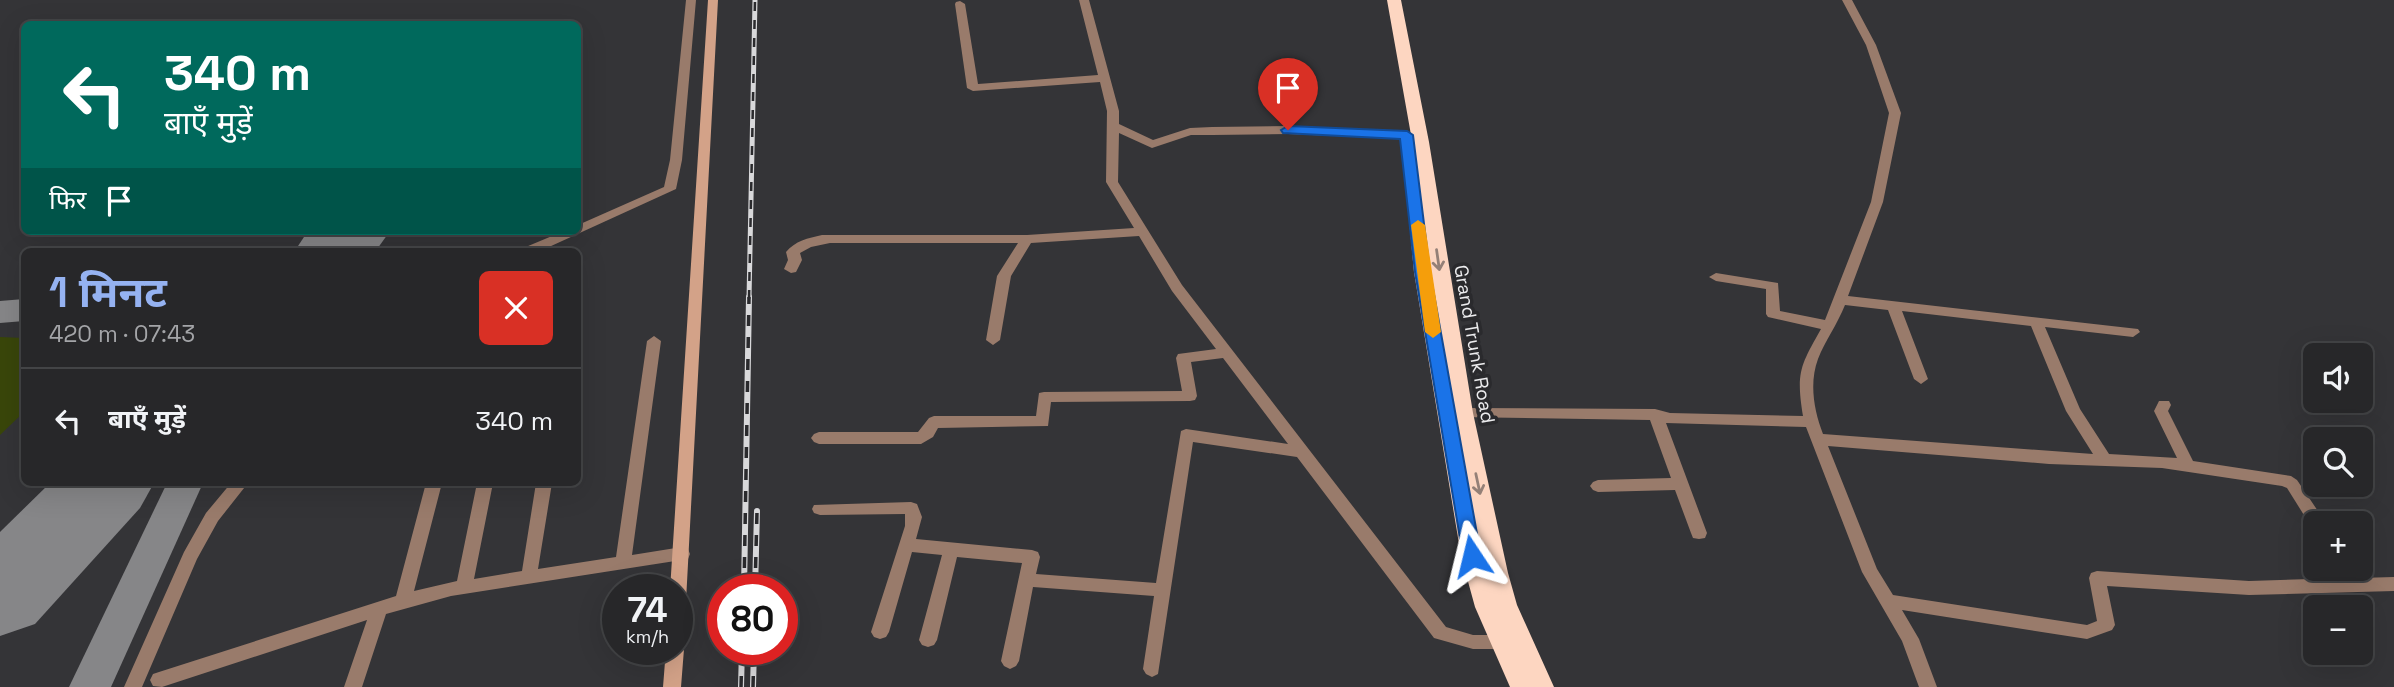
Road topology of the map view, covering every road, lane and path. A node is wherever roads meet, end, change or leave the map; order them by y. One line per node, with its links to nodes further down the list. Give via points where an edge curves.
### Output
1 (691, 0): 11 (street, via 670,189)
2 (713, 0): 47 (main road)
3 (1084, 0): 8 (street)
4 (1383, 0): 10 (highway, Grand Trunk Road)
5 (1394, 0): 28 (highway, Grand Trunk Road, one-way to 28)
6 (1847, 0): 18 (street, via 1871,45 1895,113 1877,202)
7 (960, 4): 8 (street, via 973,88)
8 (1105, 78): 9 (street)
9 (1113, 126): 10 (street, via 1152,144 1190,132 1212,131); 12 (street, via 1112,181)
10 (1407, 135): 62 (highway, Grand Trunk Road, via 1423,272 1472,556 1479,589)
11 (581, 228)
12 (1141, 232): 14 (street); 25 (street)
13 (565, 235): 15 (street)
14 (1027, 239): 16 (street, via 839,237 804,243 793,252); 23 (street, via 1004,276)
15 (535, 248)
16 (792, 269)
17 (1716, 278): 21 (street, via 1773,286 1773,313)
18 (1840, 300): 19 (street); 21 (street)
19 (1893, 305): 20 (street); 26 (street)
20 (2036, 321): 22 (street); 34 (street, via 2073,411)
21 (1830, 326): 30 (street, via 1811,359 1805,386)
22 (2133, 332)
23 (993, 340)
24 (654, 341): 48 (street)
25 (1227, 353): 31 (street, via 1183,358 1190,396 1044,397 1043,422 934,422 921,438); 33 (street)
26 (1921, 379)
27 (2165, 405): 35 (street, via 2161,411)
28 (1463, 412): 29 (street); 71 (highway, Grand Trunk Road, one-way to 71, via 1505,605)
29 (1655, 415): 30 (street); 36 (street)
30 (1811, 422): 32 (street)
31 (819, 438)
32 (1818, 439): 34 (street); 58 (street, via 1870,572)
33 (1302, 452): 56 (street, via 1186,435); 62 (street, via 1440,633 1473,642)
34 (2105, 460): 35 (street)
35 (2187, 466): 43 (street, via 2286,480)
36 (1678, 484): 41 (street); 44 (street)
37 (238, 486): 67 (street, via 212,517 190,557)
38 (433, 486): 57 (street)
39 (484, 486): 55 (street)
40 (544, 486): 50 (street)
41 (1598, 486)
42 (820, 509): 45 (street, via 911,508 914,523)
43 (2310, 511)
44 (1699, 533)
45 (906, 545): 46 (street); 60 (street)
46 (951, 550): 51 (street, via 1032,557); 61 (street)
47 (682, 554): 48 (street); 49 (main road)
48 (622, 563): 50 (street)
49 (680, 574)
50 (529, 577): 55 (street)
51 (1026, 580): 56 (street); 63 (street)
52 (2353, 581): 54 (street)
53 (2394, 584): 54 (street)
54 (2356, 586): 58 (street, via 2249,588 2097,578 2106,625 2087,632)
55 (464, 587): 57 (street)
56 (1163, 590): 65 (street)
57 (403, 601): 59 (street)
58 (1888, 601): 72 (street, via 1910,639)
59 (378, 611): 66 (street); 68 (street)
60 (880, 632)
61 (928, 640)
62 (1500, 642): 70 (highway, Grand Trunk Road)
63 (1010, 662)
64 (674, 665): 69 (main road)
65 (1152, 669)
66 (159, 680)
67 (133, 687)
68 (353, 687)
69 (672, 687)
70 (1522, 687)
71 (1542, 687)
72 (1928, 687)

